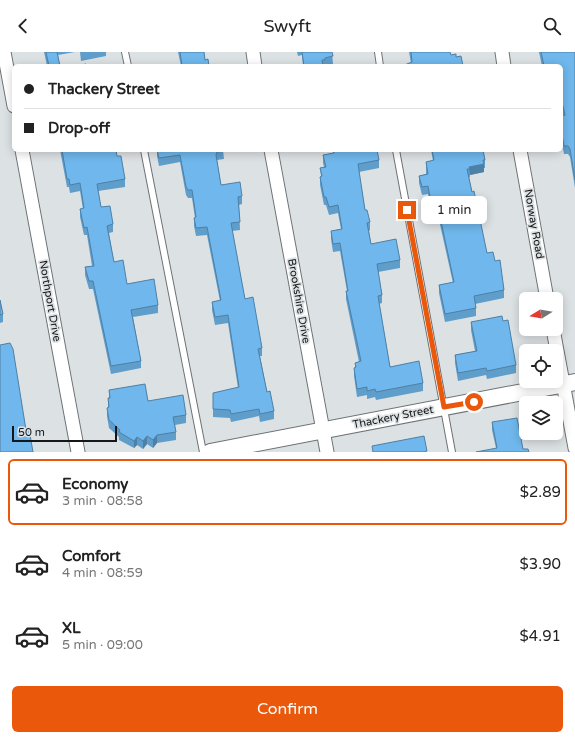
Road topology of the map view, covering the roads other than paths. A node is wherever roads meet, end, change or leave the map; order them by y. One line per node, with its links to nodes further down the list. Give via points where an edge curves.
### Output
1 (4, 52): 10 (street)
2 (125, 52): 6 (lane)
3 (252, 52): 7 (street)
4 (378, 52): 8 (lane)
5 (502, 52): 9 (street)
6 (128, 64)
7 (255, 64)
8 (380, 64)
9 (504, 64)
10 (12, 95)
11 (22, 152): 22 (street, Northport Drive)
12 (144, 152): 23 (lane)
13 (271, 152): 20 (street, Brookshire Drive)
14 (396, 152): 19 (lane)
15 (520, 152): 16 (street, Norway Road)
16 (546, 292)
17 (555, 336): 18 (street)
18 (569, 383): 19 (street, Thackery Street); 21 (street)
19 (444, 407): 20 (street, Thackery Street); 26 (lane)
20 (322, 431): 24 (street, Thackery Street); 25 (street, Brookshire Drive)
21 (575, 448)
22 (78, 452)
23 (203, 452)
24 (210, 452)
25 (326, 452)
26 (452, 452)

